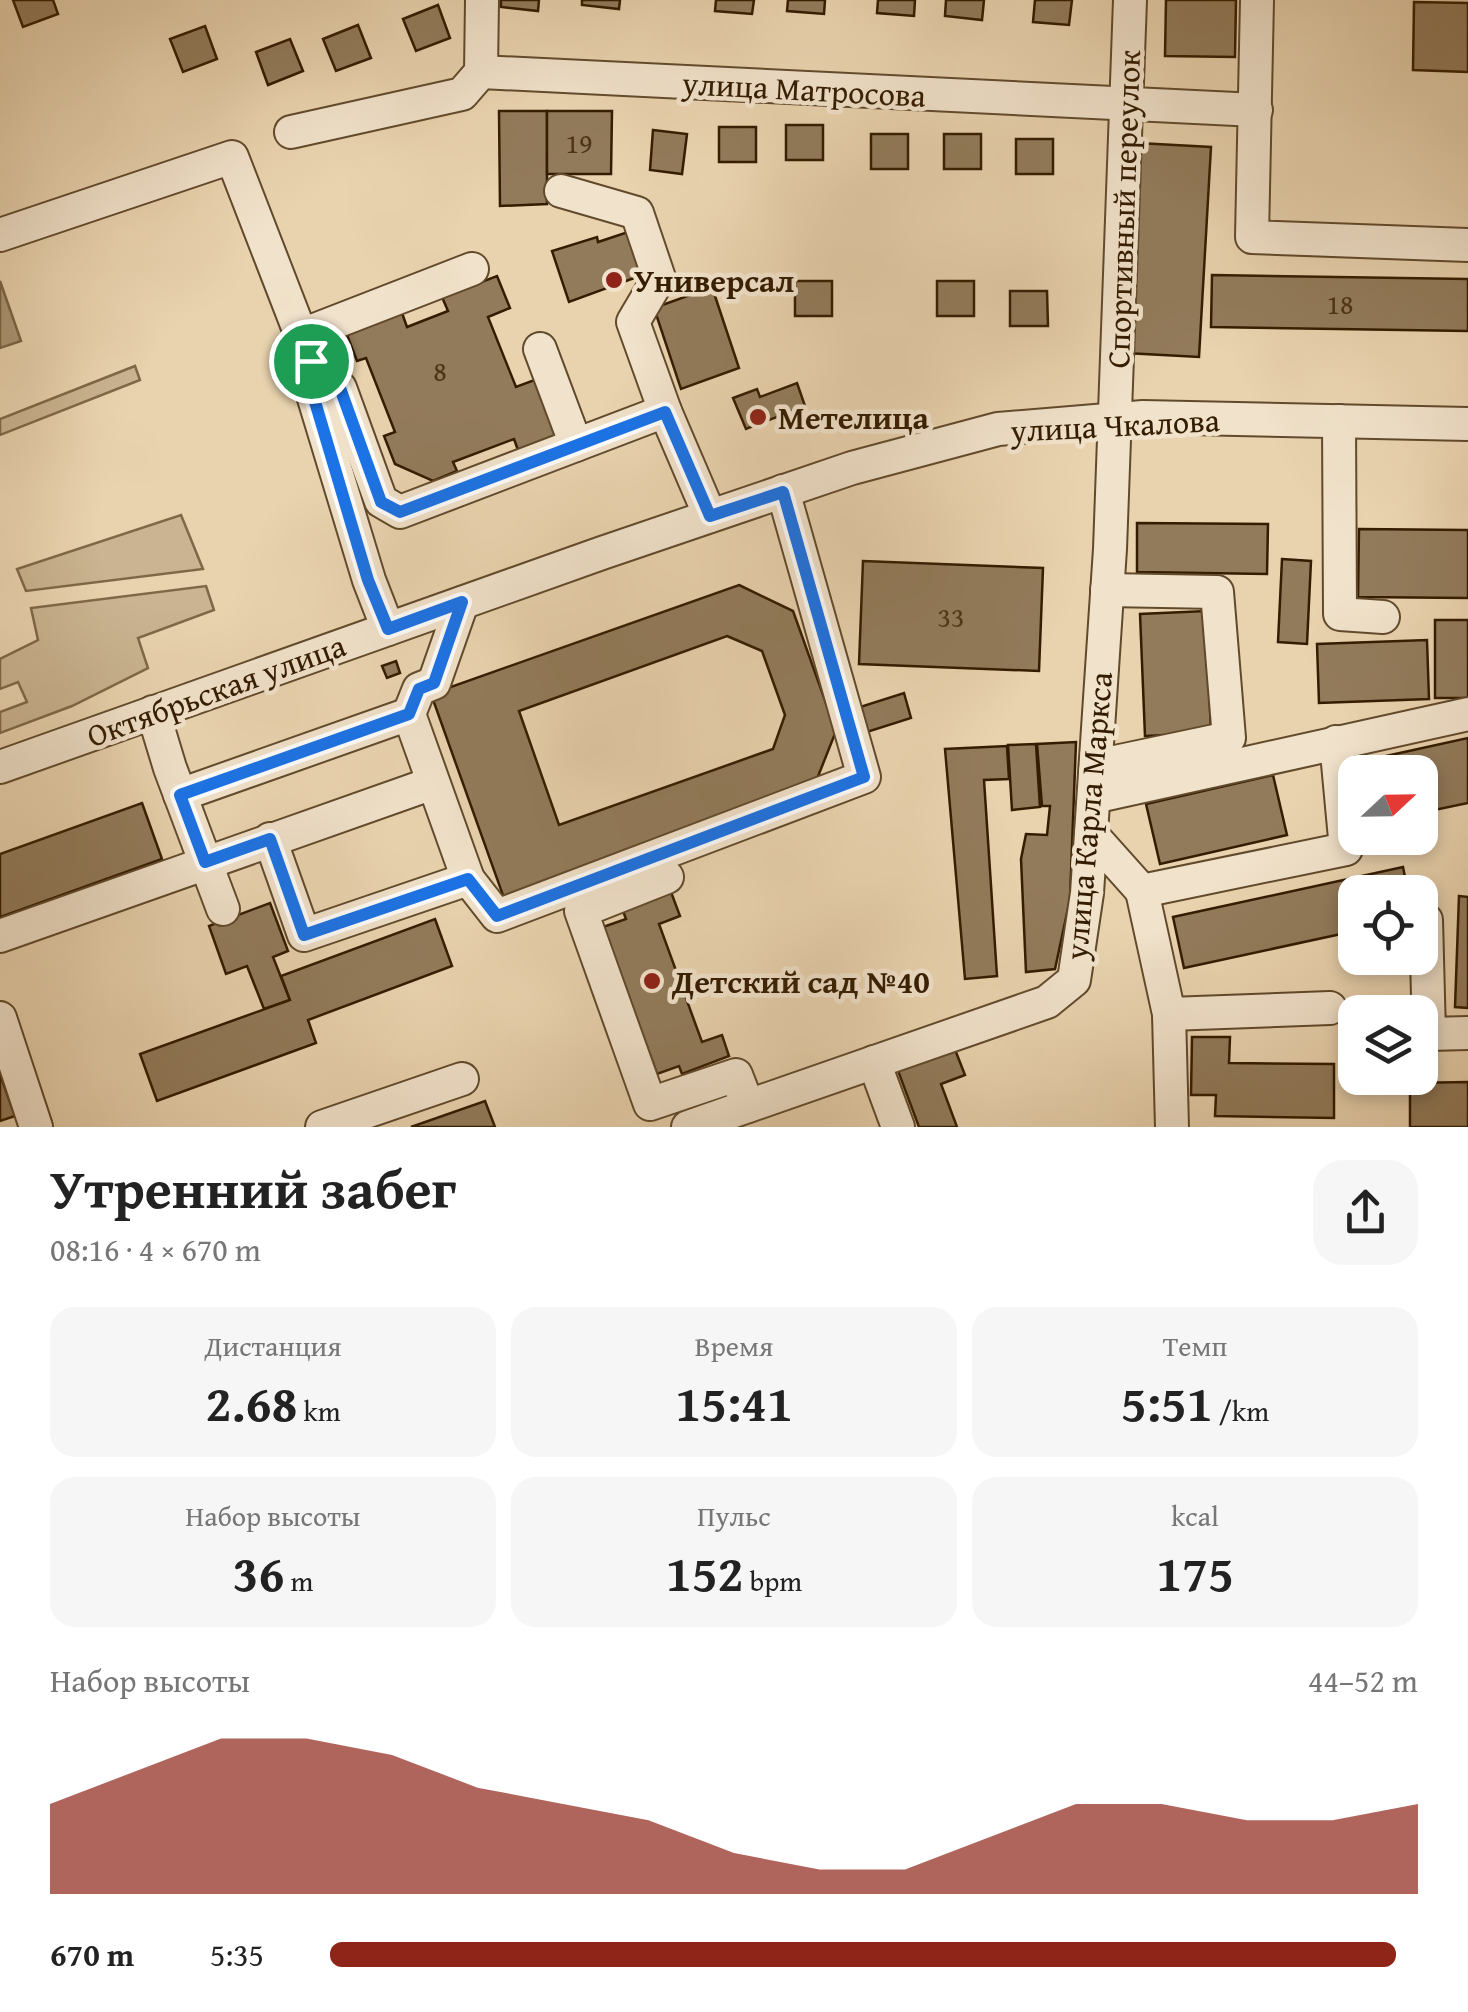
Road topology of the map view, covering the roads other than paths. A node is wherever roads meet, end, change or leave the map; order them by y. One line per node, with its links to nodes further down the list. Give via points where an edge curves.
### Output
1 (482, 0): 4 (street)
2 (1130, 0): 5 (street, Спортивный переулок)
3 (1256, 0): 6 (street)
4 (481, 72): 5 (street, улица Матросова); 7 (street, via 462,94)
5 (1126, 106): 6 (street, улица Матросова); 15 (street, Спортивный переулок)
6 (1256, 110): 10 (street, via 1252,237)
7 (291, 132)
8 (561, 191): 14 (street, via 636,214 659,278 633,322)
9 (0, 235): 12 (street, via 232,157)
10 (1468, 245)
11 (472, 269): 12 (street)
12 (306, 348): 18 (street, via 340,388 381,502 400,512); 25 (street, via 313,395)
13 (540, 349): 18 (street)
14 (665, 412): 18 (street); 20 (street)
15 (1117, 418): 16 (street, улица Чкалова); 19 (street, улица Чкалова, via 998,430); 22 (street, улица Карла Маркса)
16 (1340, 422): 17 (street, улица Чкалова); 24 (street, via 1340,614)
17 (1468, 424)
18 (576, 446)
19 (783, 492): 20 (street, улица Чкалова); 38 (street, via 864,777 497,916)
20 (710, 516): 21 (street, улица Чкалова)
21 (602, 553): 23 (street, Октябрьская улица)
22 (1107, 590): 31 (street, улица Карла Маркса); 31 (street, via 1216,592 1229,738)
23 (462, 602): 25 (street, Октябрьская улица); 27 (street, via 434,683 419,689)
24 (1383, 616)
25 (388, 629): 26 (street, Октябрьская улица)
26 (153, 712): 30 (street, Октябрьская улица); 33 (street)
27 (409, 714): 32 (street); 33 (street)
28 (1468, 714): 29 (street)
29 (1336, 742): 31 (street); 39 (street, via 1346,849)
30 (0, 767)
31 (1095, 781): 34 (street, улица Карла Маркса)
32 (433, 783): 35 (street); 38 (street)
33 (180, 795): 36 (street)
34 (1091, 834): 39 (street); 47 (street, улица Карла Маркса, via 1074,980 1047,1002)
35 (270, 839): 36 (street); 38 (street, via 304,935)
36 (205, 862): 40 (street); 41 (street)
37 (667, 877): 49 (street, via 581,911 650,1104 736,1074)
38 (468, 879)
39 (1142, 892): 44 (street)
40 (222, 909)
41 (0, 936)
42 (1427, 975): 46 (street, via 1429,1034)
43 (1330, 1008): 44 (street)
44 (1169, 1014): 54 (street)
45 (0, 1018): 50 (street)
46 (1468, 1033)
47 (874, 1062): 49 (street, улица Карла Маркса); 53 (street)
48 (462, 1079): 51 (street)
49 (748, 1106): 52 (street, улица Карла Маркса)
50 (36, 1127)
51 (322, 1127)
52 (688, 1127)
53 (898, 1127)
54 (1172, 1127)

